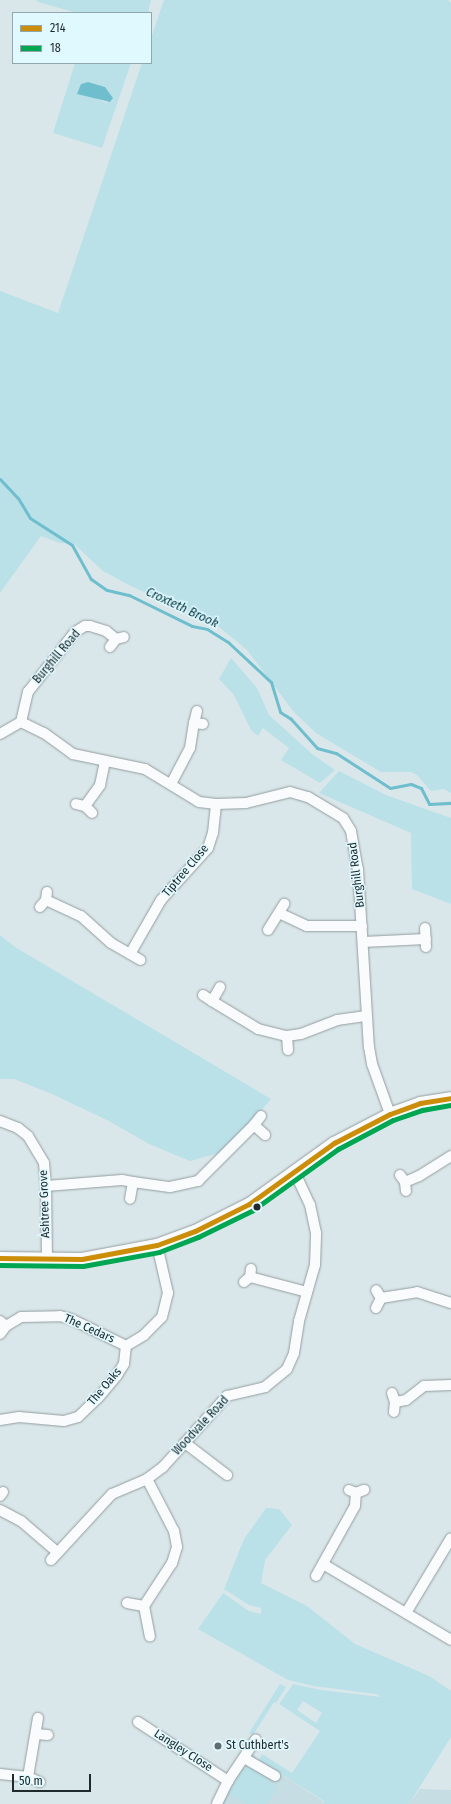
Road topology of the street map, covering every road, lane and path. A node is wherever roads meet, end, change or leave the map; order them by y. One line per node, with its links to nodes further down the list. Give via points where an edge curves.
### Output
1 (116, 641): 3 (street, Burghill Road, via 106,631 90,626 75,632 28,692)
2 (197, 711): 6 (street, via 198,723 190,748)
3 (21, 722): 4 (street); 5 (street, Burghill Road, via 44,733 73,754)
4 (0, 734)
5 (105, 762): 6 (street, Burghill Road, via 146,769); 8 (street, via 100,785)
6 (171, 784): 7 (street, Burghill Road, via 191,798)
7 (216, 804): 10 (street, Burghill Road, via 246,803 290,792 308,796 337,812 347,824 354,842); 14 (street, Tiptree Close, via 213,833 208,848 161,900)
8 (84, 808)
9 (44, 900): 14 (street, via 81,916 111,944)
10 (362, 926): 12 (street, via 306,926 282,908); 13 (street, Burghill Road)
11 (426, 928): 13 (street, via 426,943)
12 (268, 930)
13 (362, 942): 19 (street, Burghill Road)
14 (130, 954): 15 (street)
15 (140, 960)
16 (220, 988): 18 (street)
17 (203, 995): 18 (street)
18 (212, 1001): 20 (street, via 258,1029)
19 (365, 1016): 20 (street, via 337,1020 301,1034); 23 (street, Burghill Road, via 372,1064)
20 (287, 1036): 21 (street)
21 (288, 1050)
22 (451, 1098): 23 (street, via 420,1103)
23 (390, 1114): 29 (street, via 334,1143)
24 (261, 1116): 26 (street)
25 (0, 1121): 32 (street, Ashtree Grove, via 18,1128 35,1145 44,1164)
26 (254, 1125): 27 (street); 30 (street, via 198,1181 170,1188)
27 (265, 1134)
28 (451, 1156): 31 (street)
29 (294, 1171): 34 (street, via 249,1204 195,1231); 38 (street, Woodvale Road, via 310,1205 316,1233 315,1265)
30 (133, 1182): 32 (street, via 114,1179); 33 (street)
31 (403, 1183)
32 (46, 1186): 36 (street, Ashtree Grove)
33 (130, 1199)
34 (157, 1245): 36 (street, via 82,1259); 42 (street, via 168,1293 162,1317 144,1335)
35 (0, 1258): 36 (street)
36 (47, 1260)
37 (248, 1276): 38 (street)
38 (307, 1292): 46 (street, Woodvale Road, via 294,1353 287,1369 265,1387 227,1396)
39 (451, 1303): 40 (street, via 417,1292 378,1294)
40 (376, 1308)
41 (2, 1327): 42 (street, The Cedars, via 21,1317 60,1316)
42 (126, 1346): 45 (street, The Oaks, via 124,1364 98,1398 78,1417 64,1421 19,1417)
43 (451, 1385): 44 (street, via 424,1386 406,1400)
44 (394, 1402)
45 (0, 1420)
46 (184, 1443): 47 (street); 48 (street, Woodvale Road, via 163,1467)
47 (227, 1475)
48 (148, 1479): 50 (street, Woodvale Road, via 112,1494 54,1556 21,1521); 55 (street, via 174,1531 177,1546 172,1563)
49 (356, 1491): 52 (street, via 355,1506)
50 (0, 1510)
51 (451, 1538): 56 (street)
52 (323, 1564): 53 (street); 56 (street)
53 (316, 1576)
54 (127, 1603): 55 (street)
55 (144, 1606): 57 (street)
56 (406, 1613): 58 (street)
57 (150, 1636)
58 (451, 1640)
59 (38, 1718): 61 (street)
60 (138, 1722): 68 (street, Langley Close)
61 (36, 1734): 62 (street); 67 (street)
62 (48, 1735)
63 (256, 1739): 64 (street)
64 (244, 1758): 66 (street); 68 (street)
65 (0, 1774): 67 (street)
66 (275, 1776)
67 (28, 1777): 69 (street)
68 (228, 1781): 70 (street)
69 (40, 1782)
70 (217, 1804)

